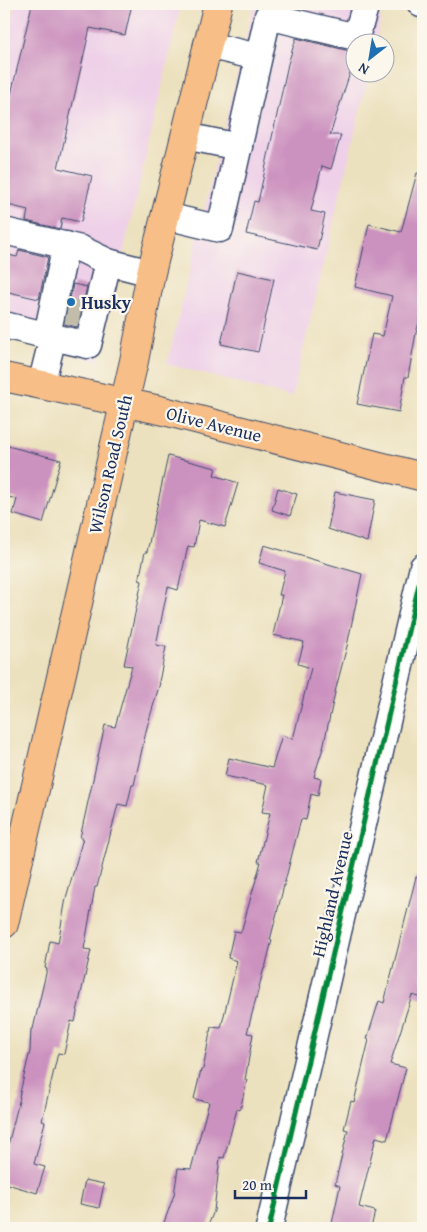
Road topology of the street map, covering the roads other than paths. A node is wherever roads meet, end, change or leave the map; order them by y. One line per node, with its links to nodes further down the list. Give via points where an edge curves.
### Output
1 (218, 4): 3 (main road, Wilson Road South)
2 (366, 4): 4 (street, via 356,37 268,16)
3 (208, 44): 4 (street); 5 (main road, Wilson Road South)
4 (258, 57): 6 (street)
5 (185, 136): 6 (street); 7 (main road, Wilson Road South)
6 (239, 147): 7 (street, via 220,229)
7 (166, 216): 11 (main road, Wilson Road South)
8 (4, 231): 9 (street)
9 (66, 245): 10 (street); 12 (street)
10 (108, 262): 11 (street); 12 (street)
11 (151, 273): 17 (main road, Wilson Road South)
12 (74, 312): 14 (street); 14 (street, via 88,345)
13 (4, 324): 14 (street)
14 (50, 336): 16 (street)
15 (4, 377): 16 (main road, Olive Avenue)
16 (41, 385): 17 (main road, Olive Avenue)
17 (124, 402): 18 (main road, Olive Avenue); 20 (main road, Wilson Road South)
18 (423, 477)
19 (423, 566): 21 (street, Highland Avenue)
20 (4, 924)
21 (269, 1228)

